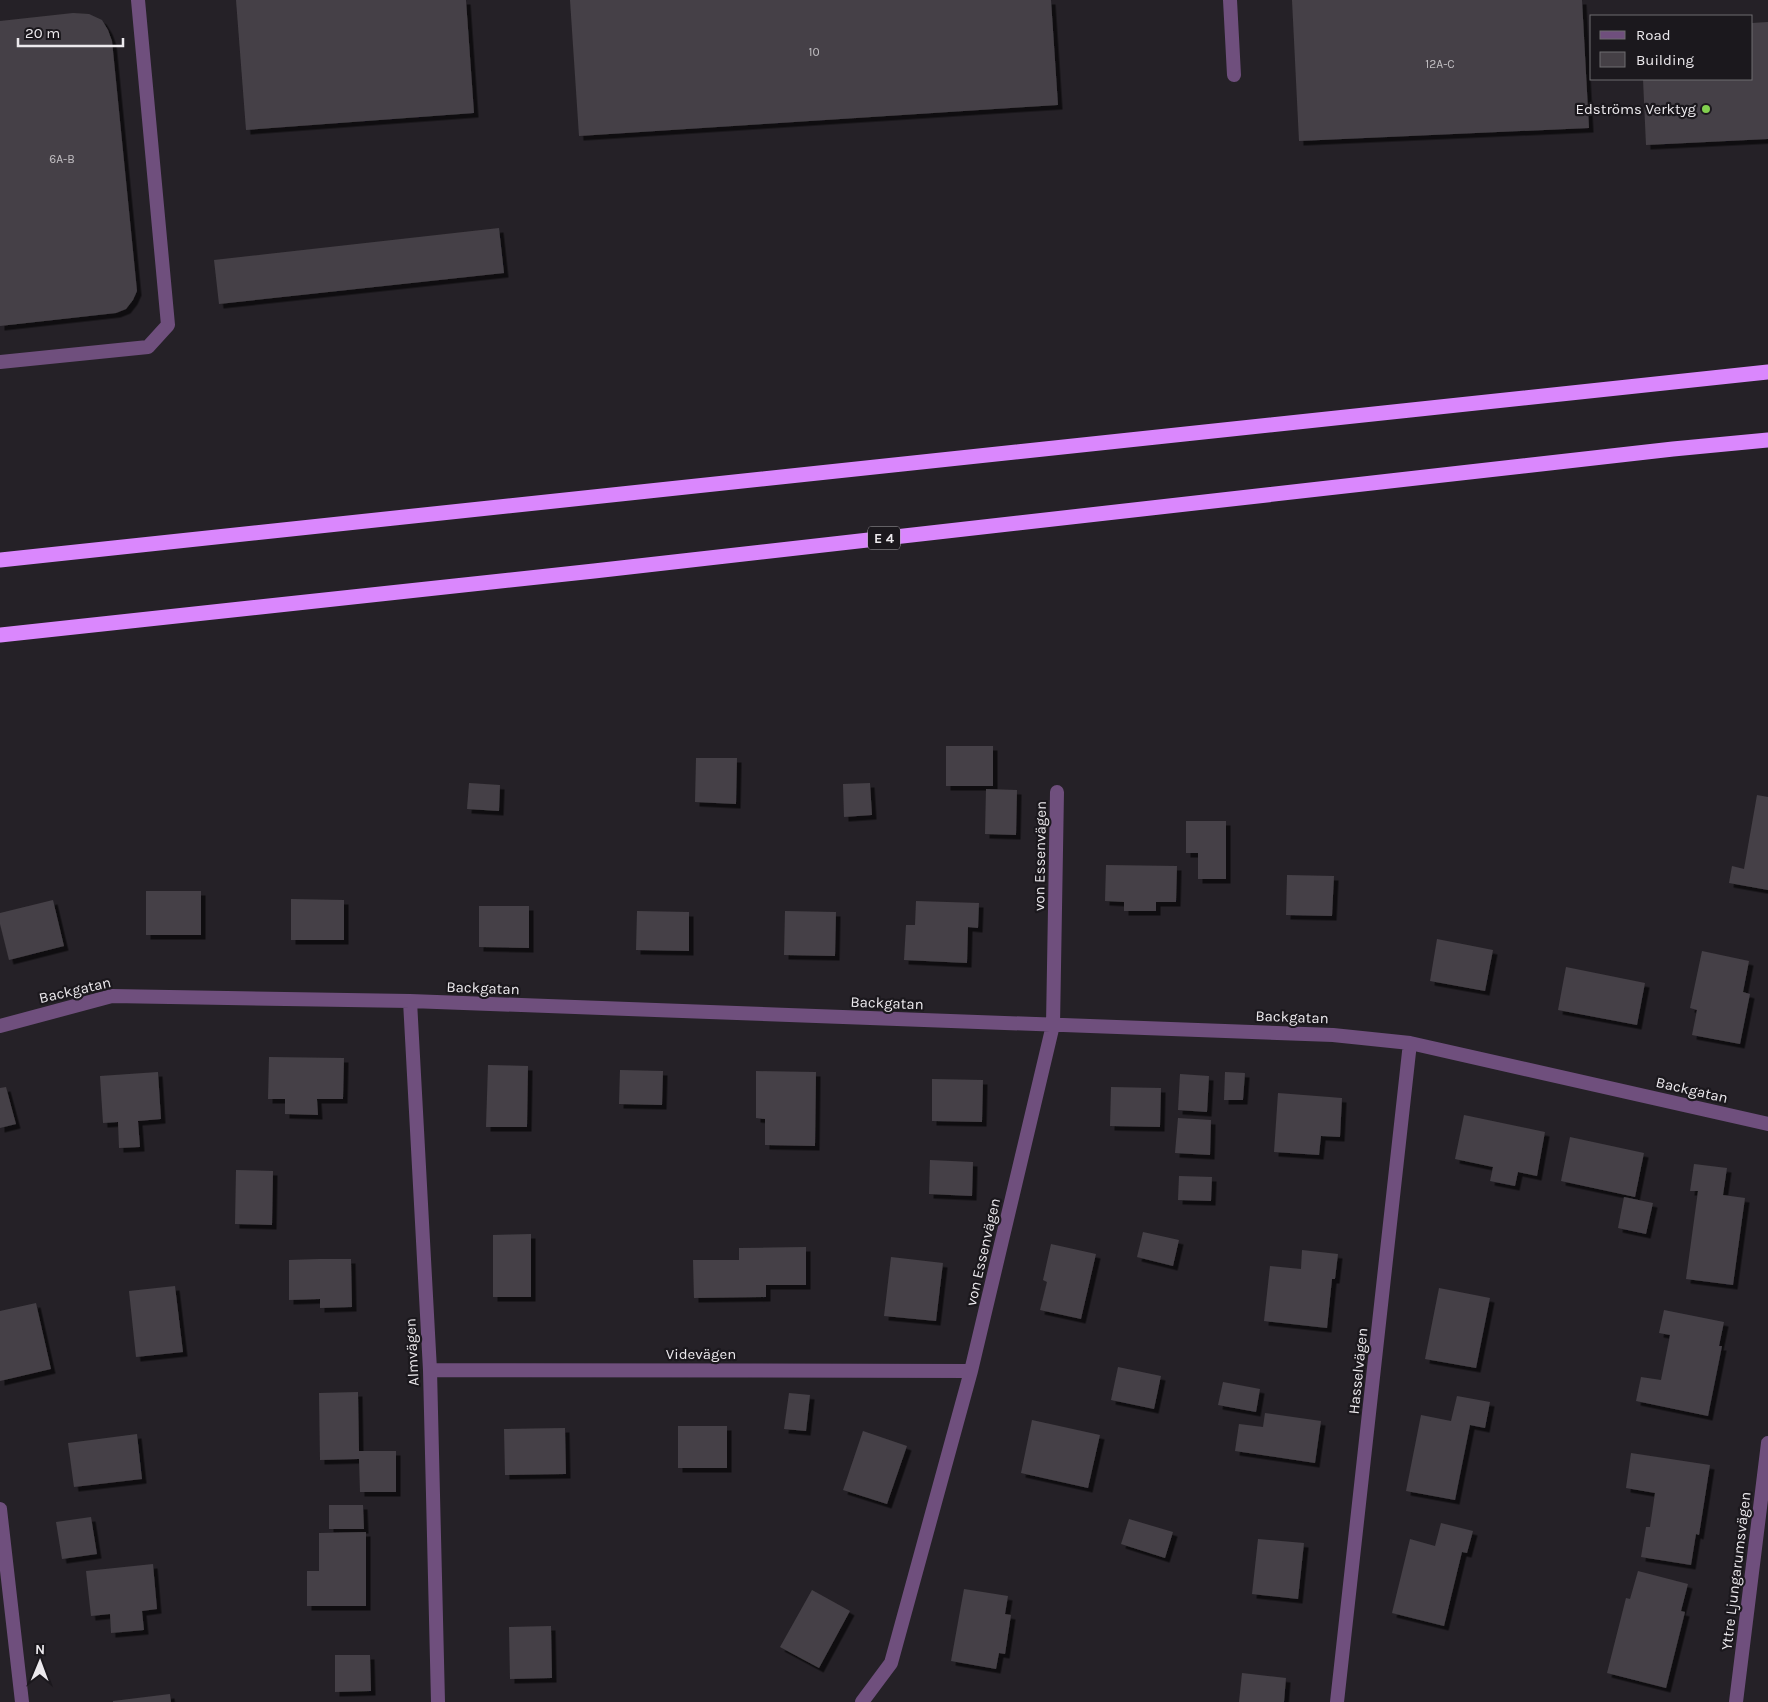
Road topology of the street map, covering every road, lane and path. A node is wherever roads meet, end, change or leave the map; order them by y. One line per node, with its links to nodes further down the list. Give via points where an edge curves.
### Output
1 (138, 0): 4 (street, via 168,325 148,347)
2 (1230, 0): 3 (street)
3 (1234, 75)
4 (0, 362)
5 (1768, 372): 7 (highway)
6 (1768, 440): 8 (highway, E 4)
7 (0, 560)
8 (0, 635)
9 (1057, 792): 11 (street, von Essenvägen)
10 (410, 1001): 11 (street, Backgatan); 12 (street, Backgatan, via 112,996); 15 (street, Almvägen)
11 (1053, 1025): 13 (street, Backgatan, via 1333,1035); 16 (street, von Essenvägen)
12 (0, 1026)
13 (1410, 1043): 14 (street, Backgatan); 22 (street, Hasselvägen)
14 (1768, 1124)
15 (430, 1370): 16 (street, Videvägen); 20 (street, Almvägen)
16 (972, 1371): 21 (street, von Essenvägen, via 891,1663)
17 (1768, 1443): 23 (street, Yttre Ljungarumsvägen)
18 (0, 1509): 19 (street)
19 (22, 1702)
20 (438, 1702)
21 (862, 1702)
22 (1337, 1702)
23 (1736, 1702)

